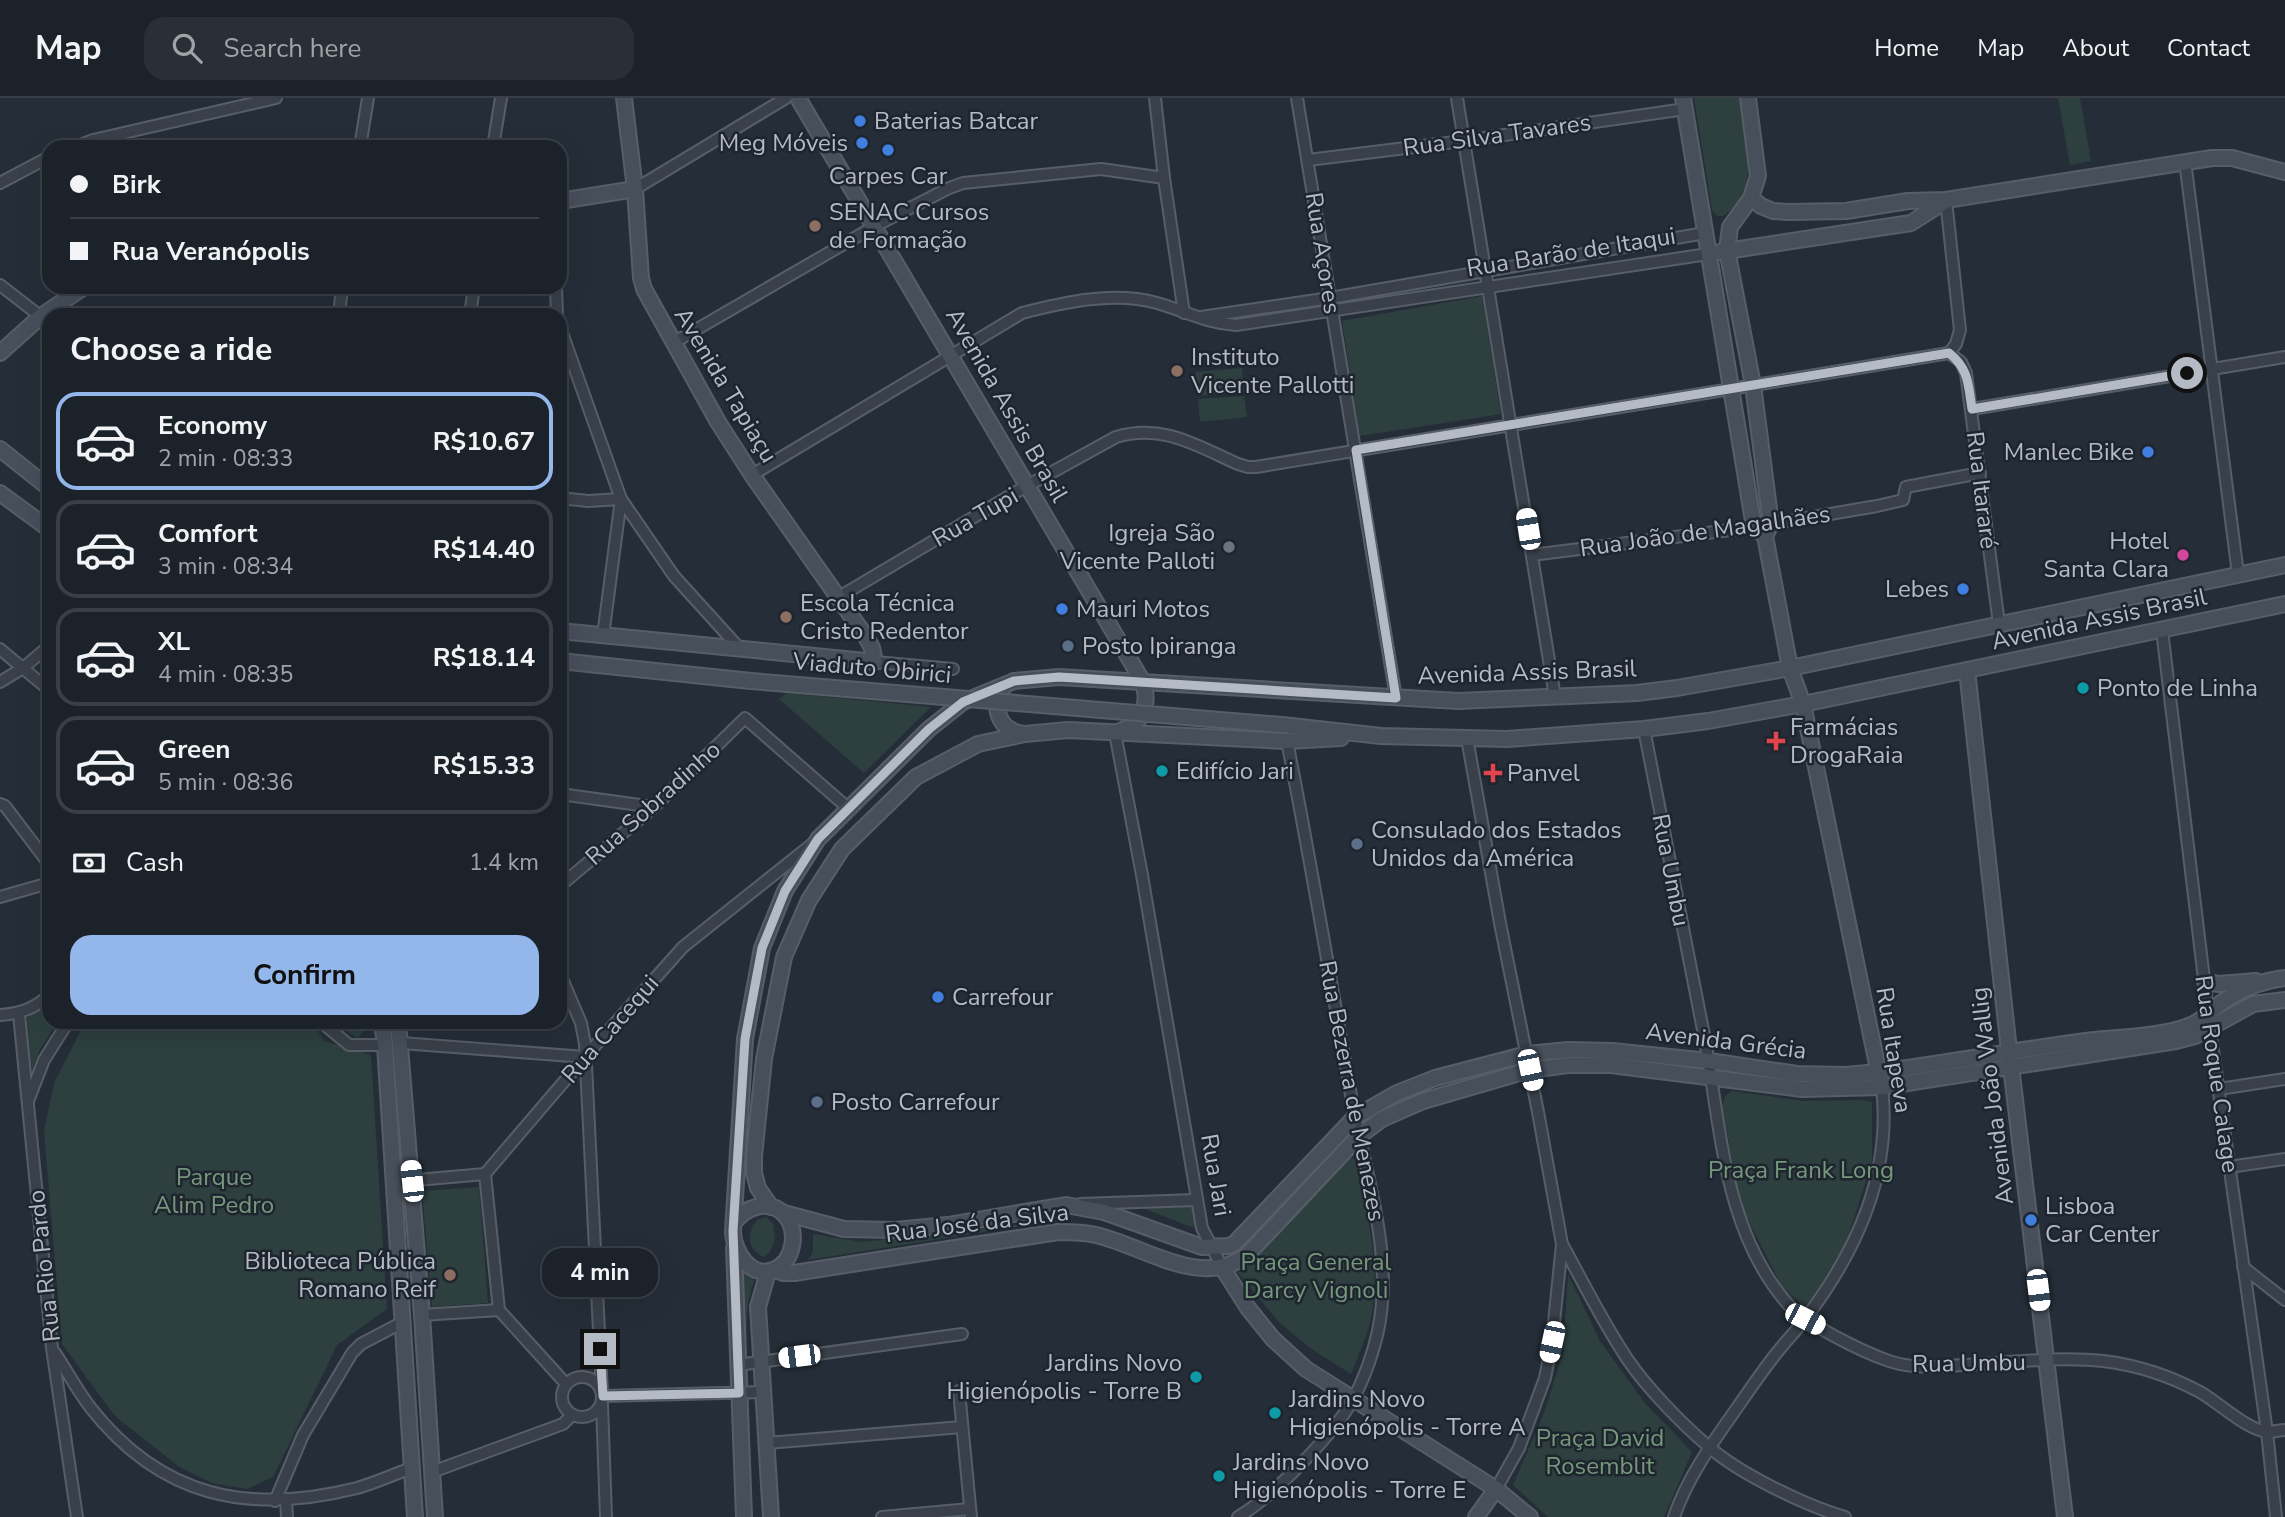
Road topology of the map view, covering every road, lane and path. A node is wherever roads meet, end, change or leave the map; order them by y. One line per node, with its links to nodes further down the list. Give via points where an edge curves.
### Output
1 (276, 98): 12 (street)
2 (368, 98): 13 (street)
3 (501, 98): 14 (street)
4 (624, 98): 22 (main road, Avenida Tapiaçu)
5 (786, 98): 22 (street)
6 (798, 98): 28 (main road, Avenida Assis Brasil)
7 (1155, 98): 20 (street)
8 (1297, 98): 16 (street, Rua Açores)
9 (1457, 98): 15 (street)
10 (1748, 98): 23 (main road, via 1758,176)
11 (1684, 103): 15 (street, Rua Silva Tavares); 29 (main road)
12 (93, 140)
13 (361, 140)
14 (495, 140)
15 (1464, 141): 16 (street, Rua Silva Tavares); 33 (street)
16 (1308, 160): 38 (street, Rua Açores)
17 (42, 161): 21 (street)
18 (2185, 161): 19 (main road, Rua Barão de Itaqui, via 2232,158); 25 (main road, Rua Barão de Itaqui); 51 (street)
19 (2285, 172)
20 (1164, 178): 28 (street, via 1101,169 978,180 947,189); 41 (street)
21 (0, 183)
22 (635, 189): 24 (main road); 45 (main road, Avenida Tapiaçu, via 641,278)
23 (1751, 198): 26 (main road, Rua Barão de Itaqui, via 1773,211 1788,212 1846,211); 30 (main road, via 1730,227)
24 (567, 200)
25 (1946, 200): 26 (main road, Rua Barão de Itaqui); 27 (main road, Rua Barão de Itaqui); 48 (street, via 1961,330)
26 (1908, 201): 27 (main road)
27 (1910, 222): 30 (main road, Rua Barão de Itaqui)
28 (875, 226): 45 (street); 49 (main road, Avenida Assis Brasil)
29 (1705, 233): 31 (street, Rua Barão de Itaqui); 32 (main road)
30 (1727, 250): 32 (main road, Rua Barão de Itaqui); 52 (main road)
31 (1591, 253): 33 (street, Rua Barão de Itaqui); 34 (street)
32 (1708, 254): 34 (street, Rua Barão de Itaqui); 53 (main road)
33 (1485, 272): 36 (street); 38 (street, Rua Barão de Itaqui)
34 (1593, 272): 36 (street, Rua Barão de Itaqui)
35 (0, 285): 42 (street)
36 (1488, 288): 40 (street, Rua Barão de Itaqui); 55 (street)
37 (76, 294): 39 (main road)
38 (1330, 298): 40 (street, Rua Açores); 43 (street, Rua Barão de Itaqui)
39 (59, 308)
40 (1332, 312): 43 (street, Rua Barão de Itaqui, via 1236,326); 57 (street, Rua Açores)
41 (1184, 313): 43 (street, Rua Barão de Itaqui); 49 (street, Rua Barão de Itaqui, via 1125,298 1065,302 1022,313)
42 (42, 318)
43 (1198, 318)
44 (42, 322): 47 (main road)
45 (673, 344): 59 (main road, Avenida Tapiaçu)
46 (567, 347): 64 (street)
47 (0, 353)
48 (1949, 353): 52 (street, Rua Tupi); 54 (street, Rua Itararé, via 1966,373)
49 (951, 355): 59 (street, Rua Barão de Itaqui); 61 (main road, Avenida Assis Brasil)
50 (2285, 357): 51 (street)
51 (2211, 370): 54 (street); 69 (street)
52 (1753, 385): 53 (street, Rua Tupi); 66 (main road)
53 (1732, 389): 55 (street, Rua Tupi); 66 (main road)
54 (1972, 409): 58 (street, Rua Itararé)
55 (1511, 425): 57 (street, Rua Tupi); 67 (street)
56 (0, 449): 60 (main road)
57 (1356, 450): 61 (street, Rua Tupi, via 1248,467 1171,435 1141,431 1116,437); 90 (street, Rua Açores)
58 (1980, 473): 66 (street, Rua João de Magalhães, via 1906,487 1903,500); 72 (street, Rua Itararé)
59 (752, 475): 70 (main road, Avenida Tapiaçu)
60 (42, 482)
61 (1028, 486): 70 (street, Rua Tupi); 87 (main road, Avenida Assis Brasil)
62 (0, 494): 65 (main road)
63 (567, 498): 64 (street)
64 (621, 499): 75 (street); 77 (street, via 674,576)
65 (42, 524)
66 (1763, 529): 67 (street, Rua João de Magalhães); 82 (main road, Rua Itapeva)
67 (1532, 555): 89 (street)
68 (2285, 565): 69 (main road, Avenida Assis Brasil)
69 (2238, 574): 72 (main road, Avenida Assis Brasil)
70 (839, 597): 80 (main road, Avenida Tapiaçu, via 866,637)
71 (2285, 604): 73 (main road, Avenida Assis Brasil)
72 (1999, 624): 82 (main road, Avenida Assis Brasil)
73 (2162, 630): 84 (main road, Avenida Assis Brasil); 109 (street, Rua Roque Calage)
74 (567, 632): 75 (main road)
75 (603, 636): 77 (main road)
76 (0, 649): 81 (street)
77 (741, 650): 80 (main road)
78 (42, 652): 81 (street)
79 (567, 662): 92 (main road, Viaduto Obirici, bridge)
80 (875, 662): 83 (street)
81 (23, 668): 86 (street); 88 (street)
82 (1790, 668): 89 (main road, Avenida Assis Brasil, via 1637,693); 91 (main road, Rua Itapeva)
83 (953, 669)
84 (1967, 670): 91 (main road, Avenida Assis Brasil); 124 (main road, Avenida João Wallig)
85 (1014, 681): 87 (main road, via 1059,677); 95 (main road, via 1001,692 998,716 1009,729); 102 (main road, via 963,702 929,729)
86 (0, 682)
87 (1143, 682): 90 (main road, Avenida Assis Brasil); 94 (main road, via 1147,694 1142,715 1135,724)
88 (42, 684)
89 (1555, 697): 90 (main road, Avenida Assis Brasil)
90 (1396, 698)
91 (1803, 704): 93 (main road, Avenida Assis Brasil); 129 (main road, Rua Itapeva)
92 (1282, 725): 96 (main road, Avenida Assis Brasil)
93 (1644, 729): 97 (main road, Avenida Assis Brasil); 125 (street, Rua Umbu)
94 (1115, 733): 95 (main road, Avenida Assis Brasil, via 1068,730); 98 (main road, Avenida Assis Brasil); 139 (street, Rua Jari)
95 (1025, 734): 141 (main road, Avenida Assis Brasil, via 978,744 916,777 842,849 809,900 784,957 761,1084 754,1173 758,1188)
96 (1381, 736): 97 (main road, Avenida Assis Brasil); 98 (main road, Avenida Assis Brasil)
97 (1467, 738): 122 (street)
98 (1287, 741): 132 (street, Rua Bezerra de Menezes)
99 (567, 795): 101 (street)
100 (0, 804): 104 (street)
101 (654, 807): 102 (street, Rua Sobradinho, via 745,718); 105 (street, Rua Sobradinho)
102 (849, 809): 103 (main road)
103 (818, 839): 123 (street, Rua Cacequi, via 684,947); 142 (main road, via 785,891 762,948 745,1039)
104 (42, 855)
105 (567, 880)
106 (42, 885): 107 (street)
107 (0, 897)
108 (2280, 978): 109 (main road); 115 (main road, Avenida Grécia, via 2229,997)
109 (2205, 982): 115 (street, Rua Roque Calage)
110 (567, 990): 123 (street, via 581,1023)
111 (2285, 1000): 115 (main road, Avenida Grécia, via 2253,1004)
112 (42, 1002): 113 (street)
113 (19, 1014): 114 (street); 131 (street, Rua Rio Pardo)
114 (0, 1015)
115 (2209, 1023): 124 (main road, Avenida Grécia); 130 (street, Rua Roque Calage)
116 (63, 1029): 131 (street, via 44,1059)
117 (330, 1029): 121 (street, via 349,1045)
118 (383, 1029): 121 (main road)
119 (399, 1029): 120 (main road)
120 (401, 1043): 123 (street); 137 (main road)
121 (385, 1045): 138 (main road)
122 (1527, 1054): 125 (main road, Avenida Grécia, via 1612,1051); 126 (street); 132 (main road, Avenida Grécia, via 1416,1085)
123 (585, 1057): 136 (street, Rua Cacequi); 165 (street)
124 (2010, 1059): 129 (main road, Avenida Grécia); 159 (main road, Avenida João Wallig)
125 (1709, 1061): 127 (street, Rua Umbu); 129 (main road, Avenida Grécia)
126 (1530, 1070): 127 (main road, Avenida Grécia, via 1611,1065); 133 (main road, Avenida Grécia, via 1423,1101 1393,1113); 144 (street)
127 (1712, 1077): 129 (main road, Avenida Grécia, via 1802,1089); 154 (street, Rua Umbu, via 1726,1163 1743,1228 1779,1292)
128 (2285, 1079): 130 (street)
129 (1881, 1080): 154 (street, Rua Itapeva, via 1884,1131 1875,1185 1855,1241)
130 (2219, 1089): 135 (street, Rua Roque Calage)
131 (27, 1104): 157 (street, Rua Rio Pardo)
132 (1355, 1117): 133 (street, Rua Bezerra de Menezes); 145 (main road, Avenida Grécia, via 1234,1244)
133 (1359, 1136): 146 (main road, Avenida Grécia, via 1247,1256); 166 (street, Rua Bezerra de Menezes, via 1381,1238 1384,1286 1378,1330)
134 (2285, 1159): 135 (street)
135 (2229, 1167): 147 (street, Rua Roque Calage)
136 (485, 1174): 137 (street); 152 (street)
137 (412, 1181): 138 (street); 153 (main road)
138 (394, 1182): 155 (main road)
139 (1196, 1200): 140 (street, Rua José da Silva); 145 (street, Rua Jari)
140 (1066, 1205): 141 (main road, Rua José da Silva, via 948,1225 886,1230 844,1229); 145 (main road, Rua José da Silva, via 1104,1212)
141 (778, 1210): 142 (main road, via 753,1207); 149 (main road, via 791,1225 792,1243 786,1261)
142 (734, 1223): 143 (main road)
143 (734, 1243): 149 (main road, via 750,1266); 160 (main road)
144 (1562, 1244): 174 (street, via 1629,1361); 177 (street, via 1545,1378 1519,1448)
145 (1211, 1247): 146 (street, Rua Jari)
146 (1222, 1267): 148 (main road, Rua José da Silva); 151 (main road, Rua Jari)
147 (2243, 1267): 150 (street); 172 (street, Rua Roque Calage)
148 (1195, 1268): 149 (main road, Rua José da Silva, via 1078,1231 794,1273); 151 (main road, via 1220,1280)
149 (772, 1271): 158 (main road, via 758,1307)
150 (2285, 1300)
151 (1248, 1308): 166 (main road, Rua Jari, via 1306,1369)
152 (499, 1310): 153 (street); 161 (street)
153 (422, 1315): 167 (main road)
154 (1805, 1319): 159 (street, Rua Umbu, via 1856,1347 1906,1365); 174 (street, Rua Itapeva)
155 (404, 1322): 168 (main road); 178 (street, via 352,1353 303,1435)
156 (962, 1334): 158 (street)
157 (52, 1348): 178 (street, via 90,1407 160,1472 239,1499); 180 (street, Rua Rio Pardo)
158 (761, 1361): 160 (street); 163 (main road)
159 (2046, 1361): 172 (street, Rua Umbu, via 2095,1360 2151,1371 2200,1392); 193 (main road, Avenida João Wallig)
160 (738, 1365): 164 (main road)
161 (566, 1384): 165 (street, via 572,1378 588,1377 596,1381); 169 (street, via 562,1401)
162 (959, 1391): 170 (street)
163 (763, 1392): 164 (street); 173 (main road)
164 (739, 1393): 165 (street); 185 (main road)
165 (602, 1397): 169 (street, via 593,1414); 184 (street)
166 (1351, 1399): 177 (main road, Rua Jari); 188 (street, Rua Bezerra de Menezes, via 1345,1413 1284,1480)
167 (428, 1406): 168 (main road); 176 (main road)
168 (409, 1409): 175 (main road)
169 (572, 1415): 176 (street, via 563,1424)
170 (962, 1427): 173 (street); 179 (street)
171 (2285, 1430): 172 (street)
172 (2267, 1432): 194 (street, Rua Roque Calage)
173 (774, 1443): 186 (main road)
174 (1709, 1447): 191 (street, Rua Itapeva); 192 (street, via 1794,1497)
175 (412, 1468): 178 (street, via 358,1488); 182 (main road)
176 (432, 1472): 183 (main road)
177 (1496, 1489): 189 (main road); 190 (main road, Rua Jari)
178 (280, 1501): 181 (street)
179 (970, 1513): 187 (street)
180 (78, 1517)
181 (287, 1517)
182 (415, 1517)
183 (435, 1517)
184 (606, 1517)
185 (744, 1517)
186 (771, 1517)
187 (882, 1517)
188 (1238, 1517)
189 (1476, 1517)
190 (1530, 1517)
191 (1674, 1517)
192 (1845, 1517)
193 (2065, 1517)
194 (2276, 1517)

